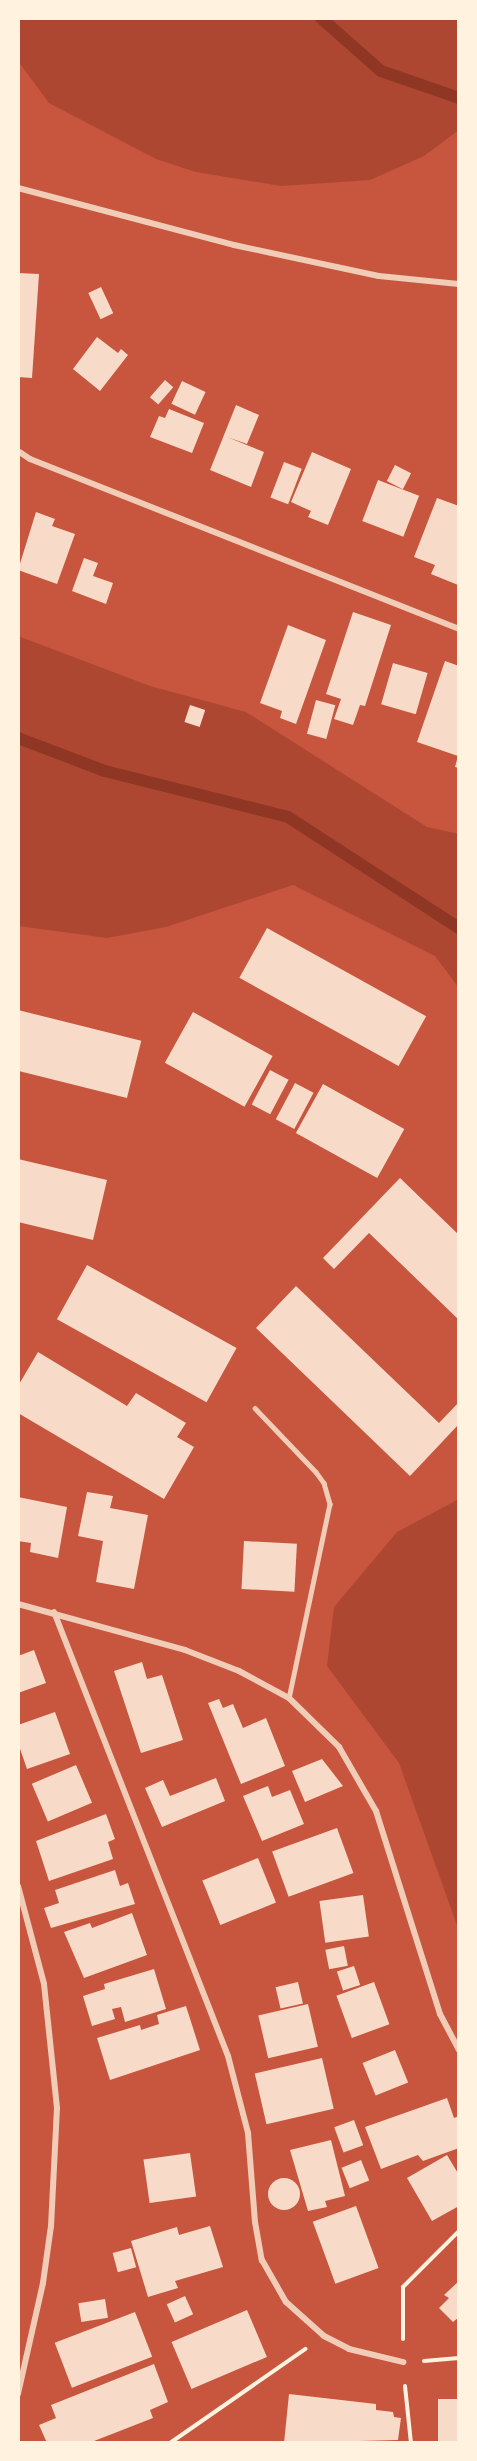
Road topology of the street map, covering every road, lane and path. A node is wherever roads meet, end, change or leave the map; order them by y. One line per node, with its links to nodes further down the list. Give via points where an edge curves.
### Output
1 (18, 188): 2 (street, via 234,245 379,276)
2 (459, 284)
3 (18, 451): 4 (street)
4 (459, 628)
5 (255, 1408): 8 (lane, via 316,1472 330,1504)
6 (18, 1604): 7 (street)
7 (54, 1612): 8 (street, via 185,1650 239,1671); 12 (street, via 228,2056 248,2133 262,2260 286,2302)
8 (289, 1698): 10 (street, via 339,1747 376,1811 440,2014)
9 (18, 1886): 15 (street, via 44,1984 57,2108 51,2226 43,2283)
10 (459, 2050)
11 (459, 2231): 14 (path, via 403,2287)
12 (324, 2336): 14 (street, via 349,2349); 16 (path)
13 (459, 2358): 14 (path)
14 (403, 2362): 17 (path)
15 (18, 2394)
16 (170, 2443)
17 (411, 2443)

